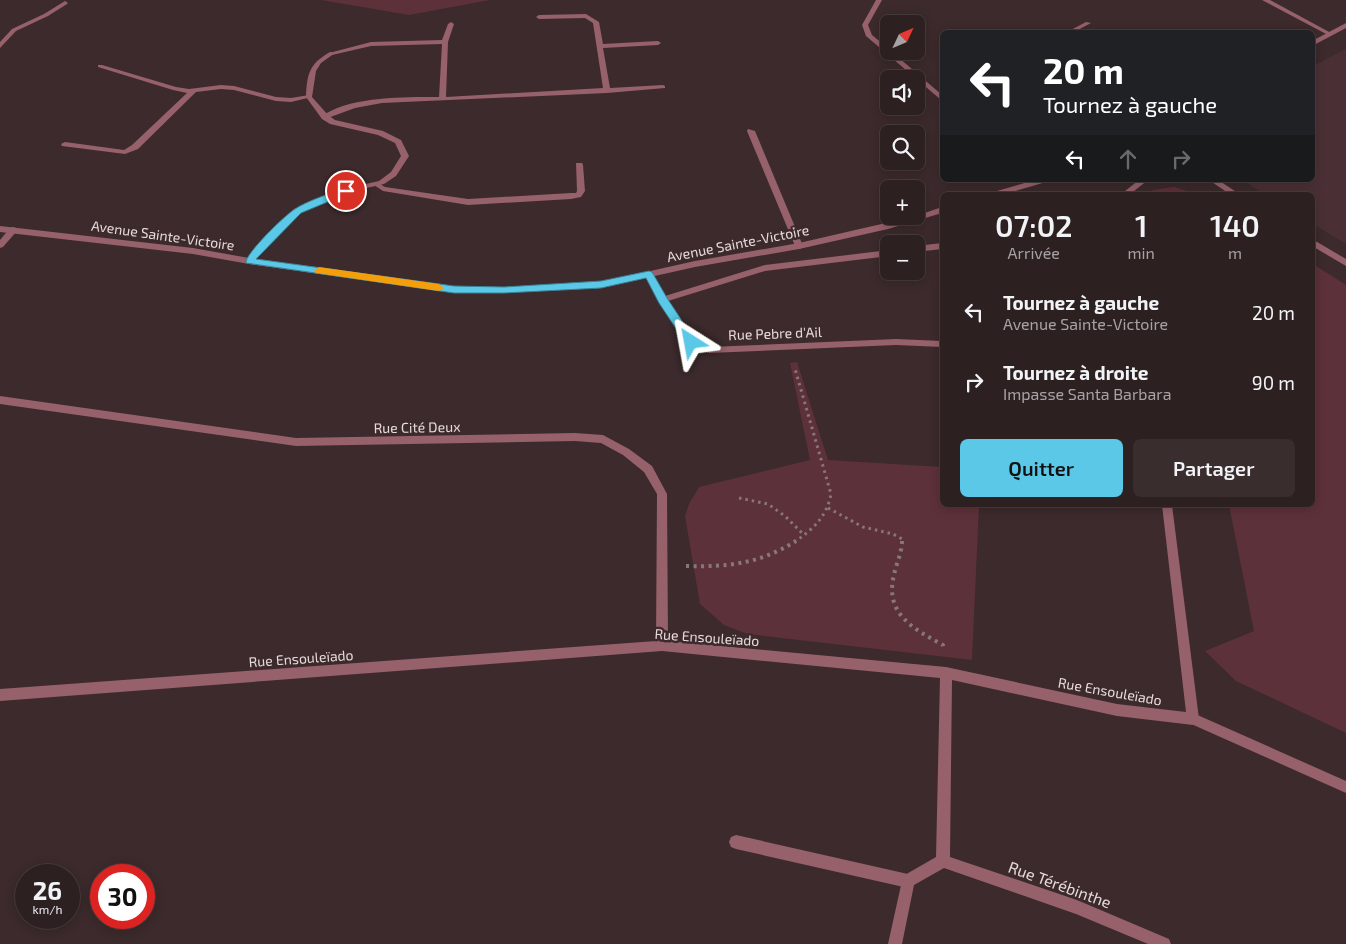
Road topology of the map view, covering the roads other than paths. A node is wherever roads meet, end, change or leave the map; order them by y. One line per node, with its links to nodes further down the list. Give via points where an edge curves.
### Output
1 (879, 0): 19 (street, via 865,26 869,36)
2 (1265, 0): 9 (street)
3 (65, 3): 13 (street, via 14,30)
4 (539, 17): 14 (street, via 592,18 596,22)
5 (1088, 23): 8 (street)
6 (451, 24): 10 (street)
7 (1346, 25): 9 (street)
8 (1074, 30)
9 (1330, 34): 11 (street)
10 (445, 42): 20 (street, via 371,44 332,53 317,62 311,72); 21 (street)
11 (1315, 42)
12 (658, 43): 14 (street)
13 (0, 46)
14 (600, 46): 18 (street)
15 (100, 66): 17 (street, via 175,89)
16 (663, 87): 18 (street)
17 (194, 90): 20 (street, via 234,88 276,99); 24 (street, via 136,147 125,152)
18 (607, 91): 21 (street)
19 (940, 96)
20 (309, 97): 22 (street)
21 (442, 99): 22 (street, via 368,101)
22 (325, 117): 29 (street, via 398,142 406,156 398,171)
23 (751, 131): 38 (street)
24 (65, 144)
25 (579, 165): 29 (street, via 581,191 571,196 468,202 383,189)
26 (1035, 182): 30 (street)
27 (1141, 182): 31 (street)
28 (1216, 182): 32 (street)
29 (378, 185): 42 (street, via 346,191 298,211)
30 (1003, 192)
31 (1128, 192)
32 (1232, 192)
33 (940, 211): 38 (street, Avenue Sainte-Victoire)
34 (0, 230): 35 (street, Avenue Sainte-Victoire)
35 (13, 230): 36 (street); 42 (street, Avenue Sainte-Victoire, via 193,251)
36 (0, 244)
37 (1315, 244): 43 (street)
38 (798, 246): 44 (street, Avenue Sainte-Victoire)
39 (940, 246): 40 (street)
40 (925, 248)
41 (880, 253): 45 (street, via 764,268)
42 (249, 261): 44 (street, Avenue Sainte-Victoire, via 454,290 601,284)
43 (1346, 263)
44 (649, 274): 45 (street, Rue Pebre d'Ail)
45 (663, 300): 46 (street, Rue Pebre d'Ail, via 691,342 709,350 896,342)
46 (940, 344)
47 (0, 400): 49 (street, Rue Cité Deux, via 296,442 603,439 648,469 662,494)
48 (1167, 507): 52 (street)
49 (662, 646): 50 (street, Rue Ensouleïado); 51 (street, Rue Ensouleïado)
50 (946, 673): 52 (street, Rue Ensouleïado, via 1117,710); 55 (street)
51 (0, 695)
52 (1194, 719): 53 (street, Rue Ensouleïado)
53 (1346, 787)
54 (736, 842): 56 (street)
55 (943, 861): 56 (street); 58 (street, Rue Térébinthe, via 1077,907)
56 (908, 881): 57 (street)
57 (895, 944)
58 (1164, 944)

